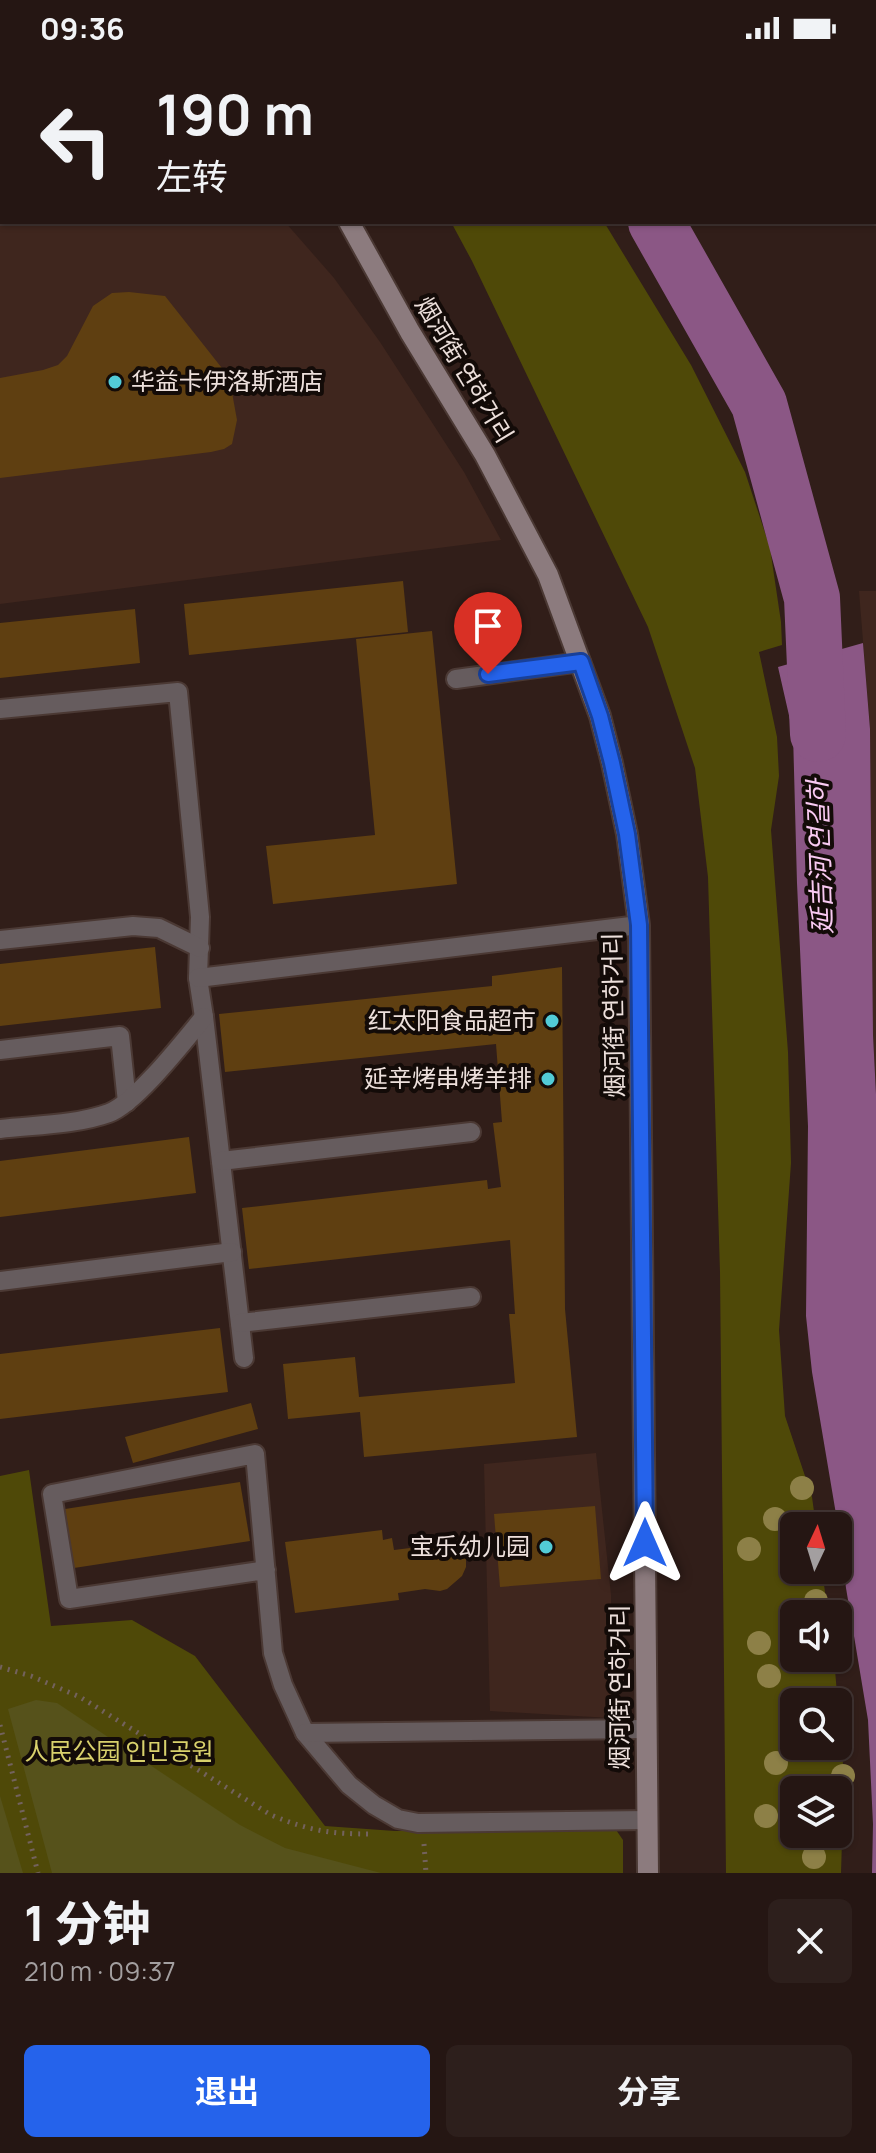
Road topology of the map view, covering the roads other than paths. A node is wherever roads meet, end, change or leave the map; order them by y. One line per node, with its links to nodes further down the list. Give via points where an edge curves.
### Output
1 (350, 224): 2 (street, 烟河街 연하거리, via 485,455 548,575)
2 (581, 662): 3 (lane); 5 (street, 烟河街 연하거리, via 612,763)
3 (456, 679)
4 (0, 709): 7 (lane, via 178,692)
5 (639, 925): 8 (lane); 21 (street, 烟河街 연하거리)
6 (0, 940): 7 (lane, via 133,926 159,928)
7 (200, 948): 8 (lane)
8 (198, 978): 9 (lane)
9 (204, 1017): 11 (lane); 14 (lane)
10 (0, 1050): 11 (lane, via 120,1036)
11 (127, 1102): 12 (lane, via 87,1118)
12 (0, 1129)
13 (471, 1132): 14 (lane)
14 (221, 1161): 15 (lane)
15 (232, 1252): 16 (lane); 18 (lane)
16 (0, 1281)
17 (471, 1297): 18 (lane)
18 (240, 1323): 19 (lane)
19 (244, 1358)
20 (266, 1570): 20 (lane, via 255,1454 52,1494 69,1599); 22 (lane, via 273,1653)
21 (646, 1729): 22 (lane); 23 (street, 烟河街 연하거리)
22 (305, 1733): 23 (lane, via 349,1785 398,1819)
23 (647, 1820): 24 (street, 烟河街 연하거리)
24 (648, 1873)

